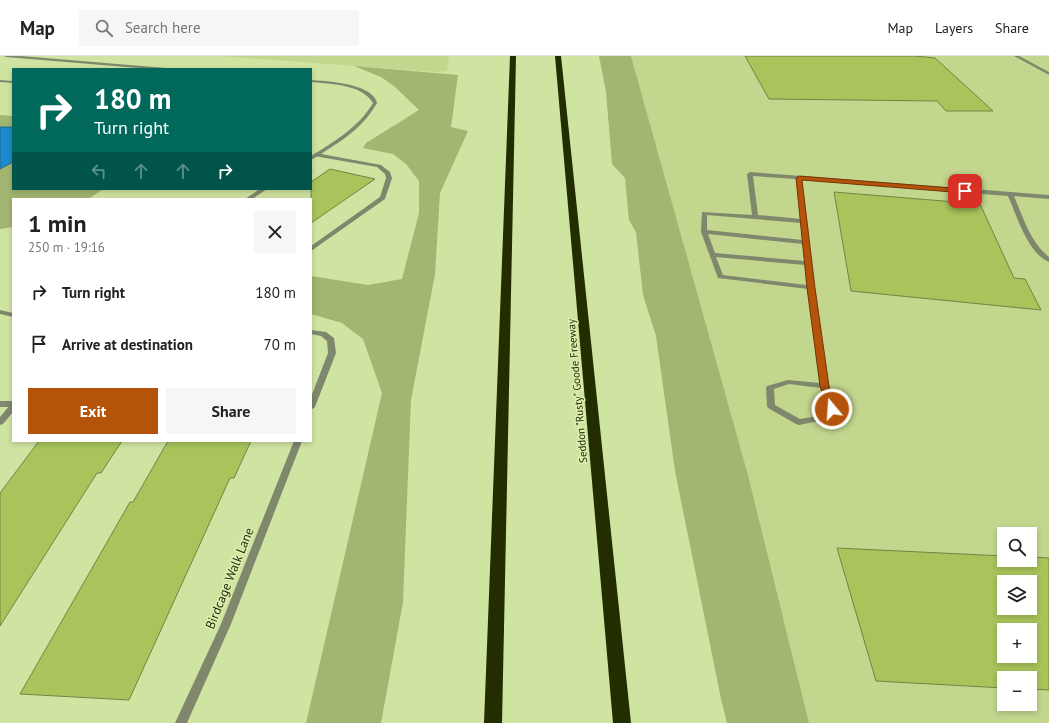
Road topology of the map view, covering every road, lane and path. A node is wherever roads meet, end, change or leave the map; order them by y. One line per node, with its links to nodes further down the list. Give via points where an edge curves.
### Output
1 (6, 56): 5 (street)
2 (512, 56): 36 (highway)
3 (558, 56): 37 (highway, Seddon "Rusty" Goode Freeway)
4 (1016, 56): 6 (street)
5 (154, 68)
6 (1048, 72)
7 (0, 81): 9 (street)
8 (312, 81): 10 (street, via 331,82 354,88 370,95 375,102 370,112 353,130)
9 (12, 82)
10 (314, 156): 20 (street, via 379,166 388,173 389,178 383,198)
11 (799, 178): 13 (street); 16 (street, via 750,174); 17 (street)
12 (262, 190): 15 (street)
13 (1010, 194): 14 (street); 22 (street, via 1034,245 1041,255)
14 (1049, 197)
15 (250, 198)
16 (754, 217): 17 (street); 18 (street, via 704,212)
17 (803, 221): 19 (street)
18 (704, 232): 19 (street); 21 (street)
19 (806, 242): 23 (street)
20 (312, 248)
21 (713, 255): 23 (street); 24 (street, via 720,277)
22 (1049, 260)
23 (808, 263): 24 (street)
24 (811, 288): 28 (street)
25 (0, 312): 26 (street)
26 (12, 315)
27 (312, 332): 30 (street, via 323,334 331,340 332,353)
28 (824, 386): 28 (street, via 788,382 770,388 771,406 799,422 821,418 832,409)
29 (0, 404): 31 (street)
30 (312, 404)
31 (12, 406)
32 (12, 407): 33 (street)
33 (0, 422)
34 (298, 442): 35 (street, Birdcage Walk Lane, via 226,624)
35 (181, 723)
36 (493, 723)
37 (622, 723)

